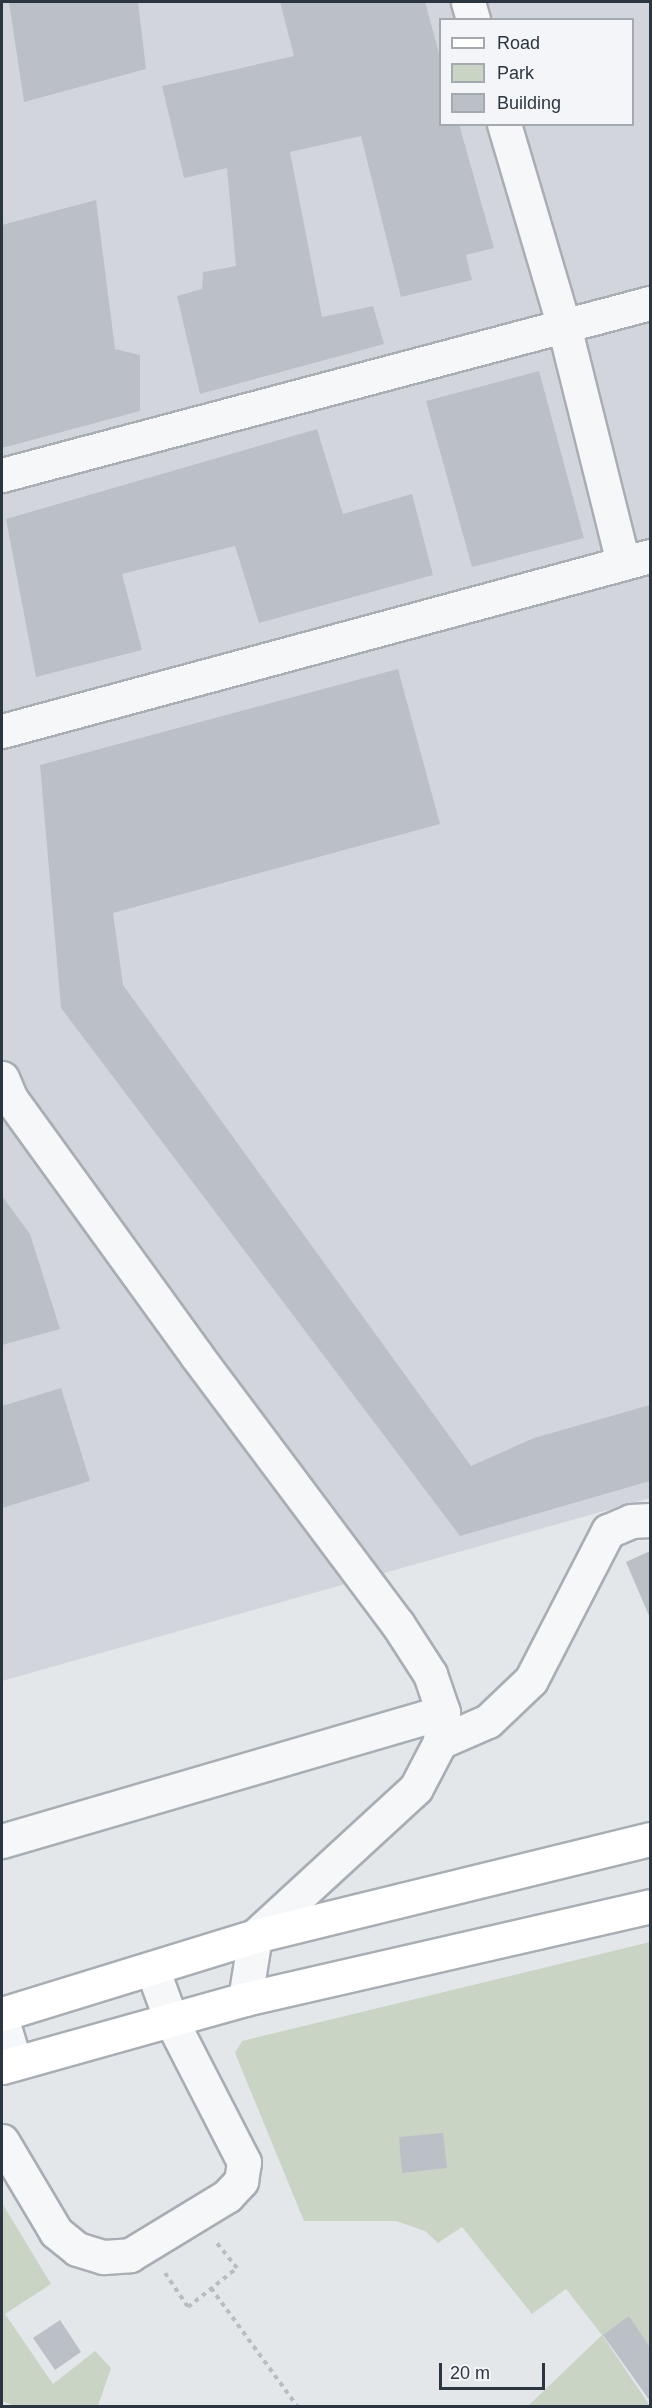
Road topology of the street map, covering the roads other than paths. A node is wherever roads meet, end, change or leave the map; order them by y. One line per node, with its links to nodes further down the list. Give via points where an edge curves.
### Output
1 (468, 2): 2 (street)
2 (472, 18)
3 (505, 126): 5 (street)
4 (651, 303): 5 (street)
5 (564, 326): 6 (street); 7 (street)
6 (2, 475)
7 (637, 560): 8 (street)
8 (2, 731)
9 (2, 1078): 11 (street, via 11,1099 183,1337 390,1614 430,1674)
10 (651, 1520): 11 (street, via 632,1521 608,1531 531,1680 488,1721)
11 (441, 1727): 13 (street); 15 (street, via 416,1788)
12 (651, 1839): 15 (main road)
13 (2, 1841)
14 (651, 1906): 17 (main road)
15 (255, 1936): 16 (main road); 17 (street)
16 (152, 1968): 18 (main road); 20 (street)
17 (245, 2000): 20 (main road)
18 (2, 2014)
19 (2, 2020): 21 (street)
20 (171, 2020): 21 (main road); 22 (street, via 244,2162 241,2181 197,2216 130,2254 104,2257 77,2249 56,2232)
21 (8, 2065)
22 (2, 2142)

